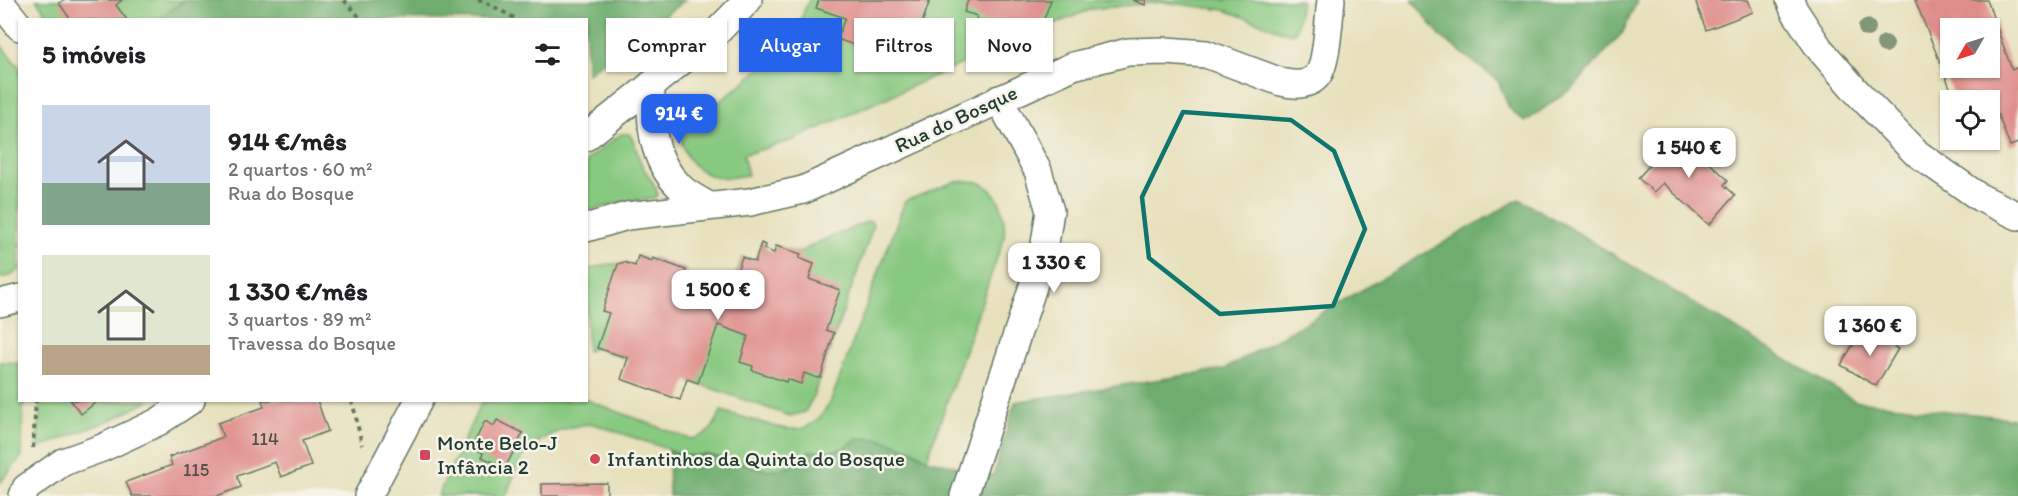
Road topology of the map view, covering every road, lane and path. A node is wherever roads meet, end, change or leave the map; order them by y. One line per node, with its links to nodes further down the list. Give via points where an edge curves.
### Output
1 (344, 0): 7 (path)
2 (478, 0): 8 (path)
3 (748, 0): 10 (street, via 713,36)
4 (1331, 0): 11 (street, Rua do Bosque, via 1323,64 1318,76 1305,84 1281,82 1206,54 1128,52 1073,66)
5 (1790, 0): 14 (street, via 1819,48 1915,152 1979,197)
6 (0, 2): 9 (street)
7 (360, 18)
8 (514, 18)
9 (18, 24)
10 (651, 85): 12 (street); 13 (street, via 651,125 664,169 682,189)
11 (999, 99): 13 (street, Rua do Bosque, via 803,190); 23 (street, via 1038,171 1050,211 1043,256)
12 (588, 135)
13 (709, 206): 15 (street, Rua do Bosque, via 627,216)
14 (2018, 216)
15 (588, 227)
16 (18, 298): 17 (street)
17 (0, 303)
18 (36, 402): 21 (path)
19 (188, 402): 21 (street, via 158,422 63,462)
20 (418, 402): 22 (street)
21 (27, 490)
22 (368, 496)
23 (964, 496)

